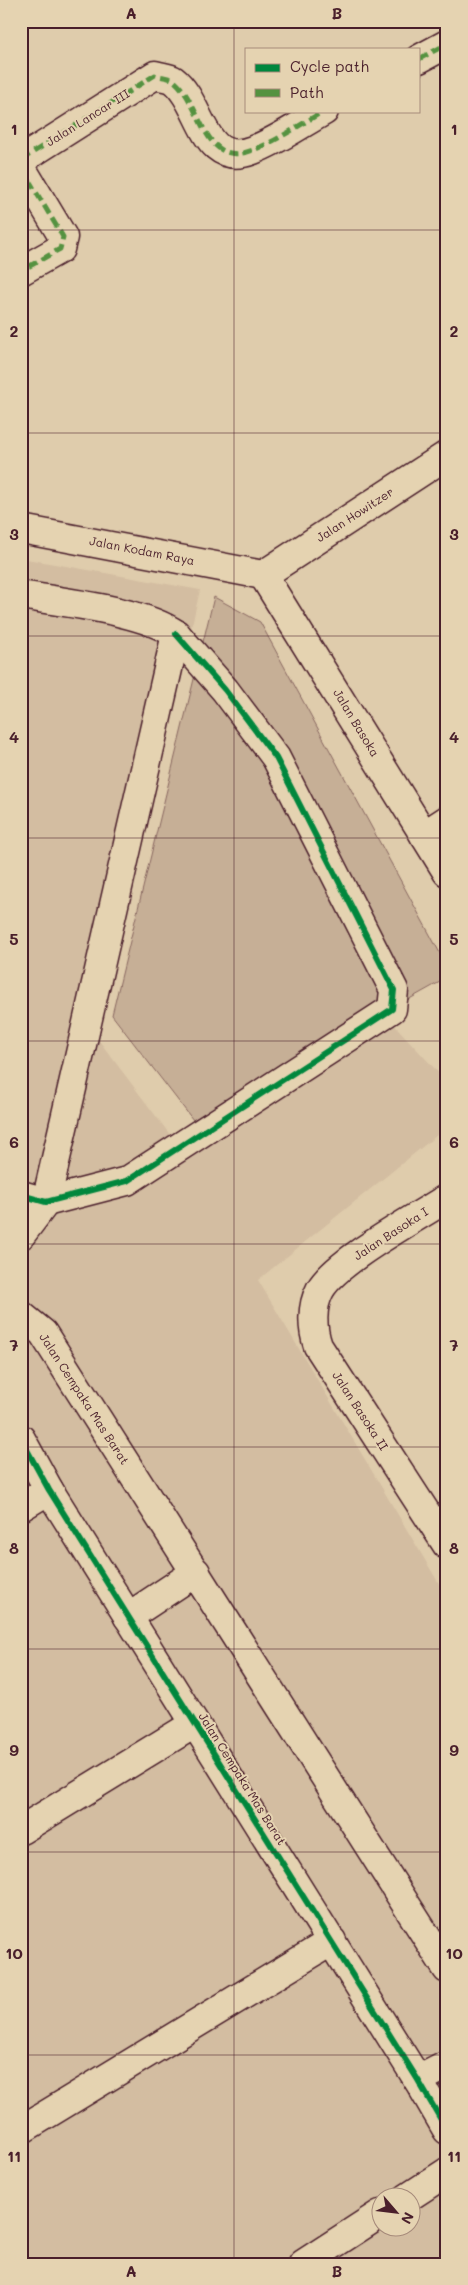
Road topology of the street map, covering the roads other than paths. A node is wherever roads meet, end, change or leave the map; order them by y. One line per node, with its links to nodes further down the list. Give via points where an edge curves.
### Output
1 (447, 44): 2 (street)
2 (420, 58)
3 (322, 112): 4 (street, Jalan Lancar III, via 252,150 231,155 212,144 188,95 172,79 155,76)
4 (21, 160)
5 (21, 167): 6 (street, via 63,236 60,249)
6 (21, 272)
7 (447, 455): 9 (street, Jalan Howitzer)
8 (21, 528): 9 (street, Jalan Kodam Raya)
9 (263, 574): 13 (street, Jalan Basoka)
10 (21, 595): 11 (street, via 141,618 162,624)
11 (176, 634): 15 (street); 15 (street, via 225,690 276,758 394,990 392,1009 127,1181)
12 (447, 820): 13 (street)
13 (424, 835): 14 (street, Jalan Basoka)
14 (447, 872)
15 (34, 1198): 17 (street)
16 (447, 1198): 18 (street, Jalan Basoka I)
17 (21, 1235)
18 (335, 1270): 23 (street, Jalan Basoka II, via 320,1291 313,1334)
19 (21, 1315): 24 (street, Jalan Cempaka Mas Barat, via 43,1333)
20 (21, 1439): 21 (street, Jalan Cempaka Mas Barat)
21 (49, 1490): 22 (street); 25 (street, Jalan Cempaka Mas Barat)
22 (21, 1507)
23 (447, 1545)
24 (196, 1572): 25 (street); 29 (street, Jalan Cempaka Mas Barat)
25 (128, 1617): 26 (street, Jalan Cempaka Mas Barat)
26 (194, 1724): 27 (street); 28 (street, Jalan Cempaka Mas Barat)
27 (21, 1830)
28 (332, 1941): 31 (street, Jalan Cempaka Mas Barat); 32 (street)
29 (447, 1969)
30 (447, 2065): 31 (street)
31 (418, 2080): 33 (street, Jalan Cempaka Mas Barat)
32 (21, 2130)
33 (447, 2130)
34 (447, 2172): 35 (street)
35 (420, 2190)
36 (370, 2220): 37 (street)
37 (303, 2264)

